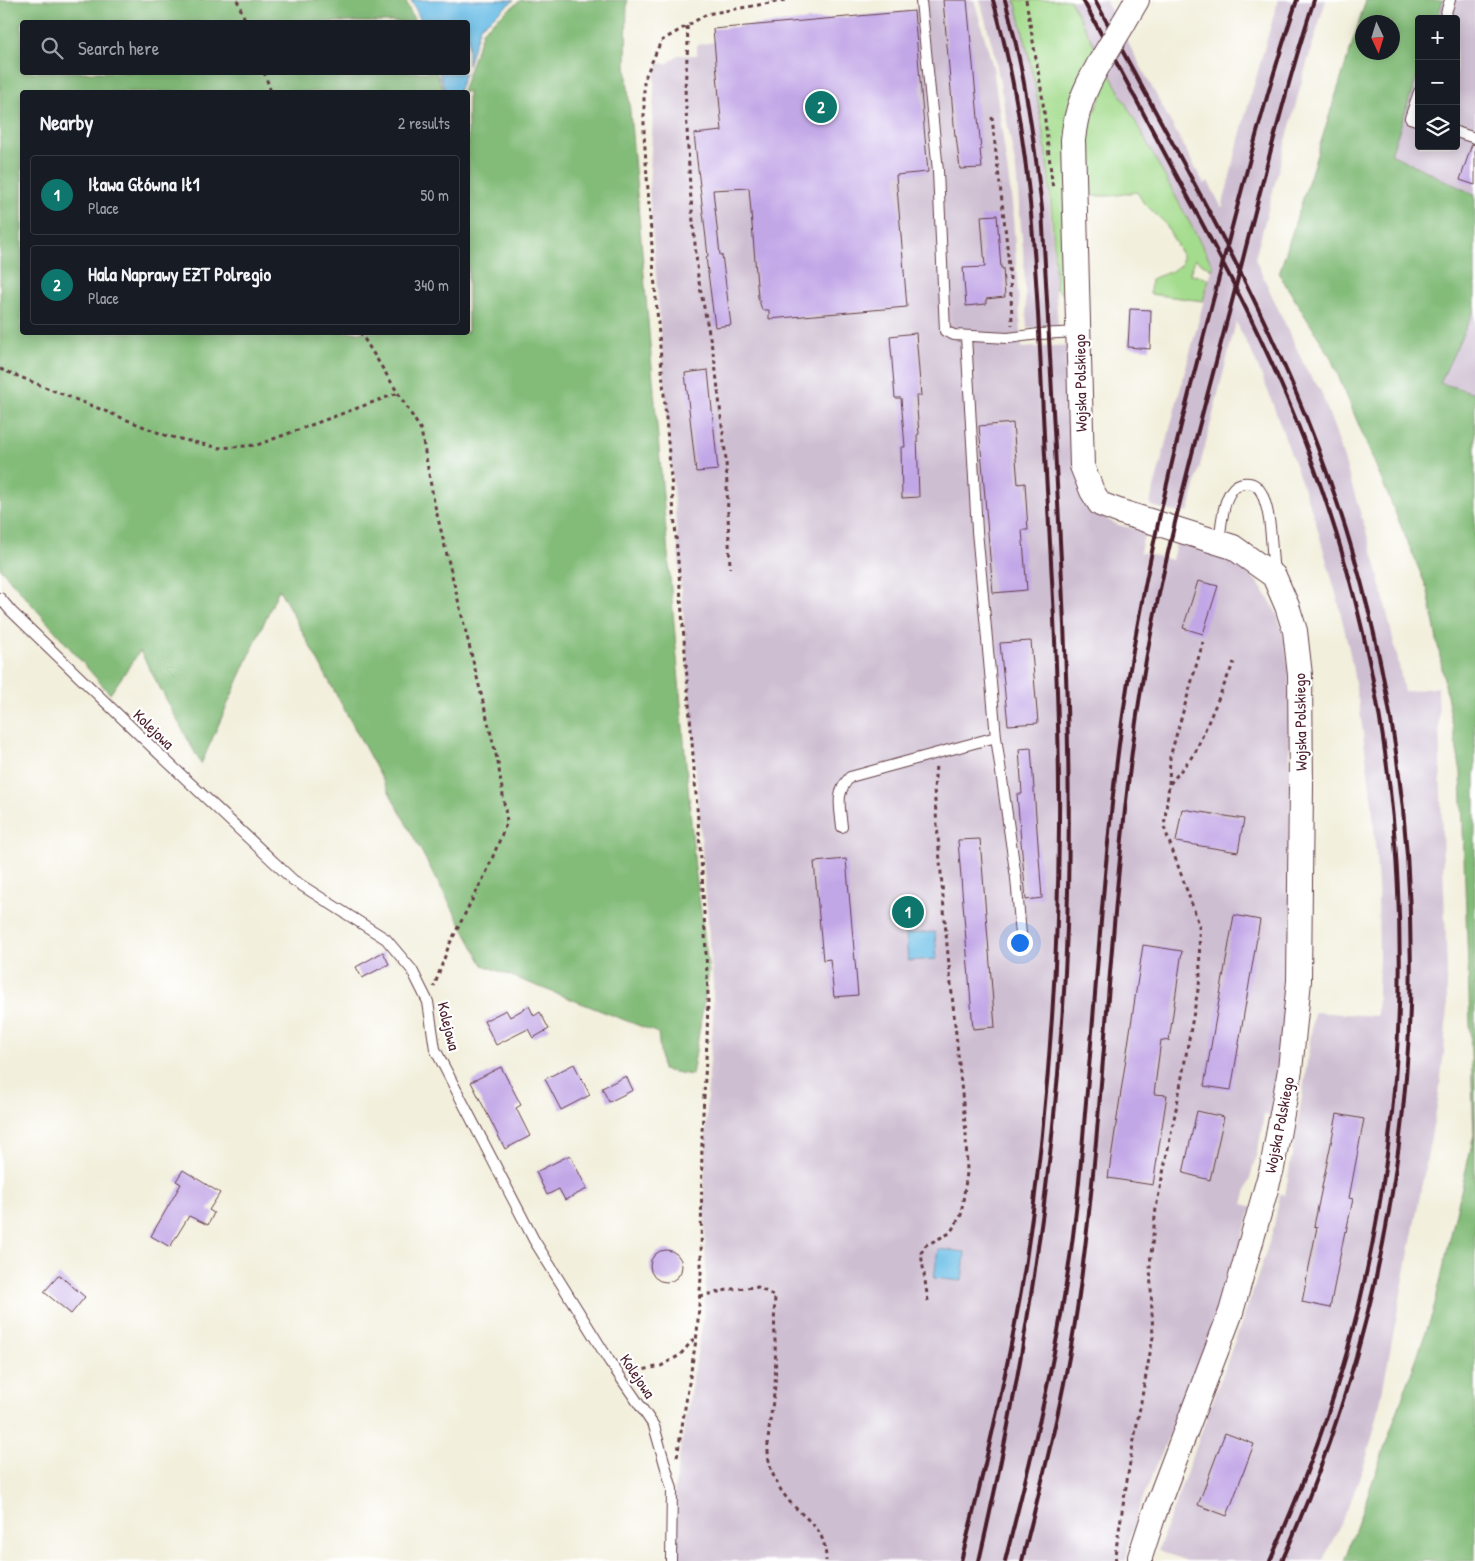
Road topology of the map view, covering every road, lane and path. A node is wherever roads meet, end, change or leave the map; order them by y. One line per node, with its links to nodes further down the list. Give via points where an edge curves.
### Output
1 (238, 0): 8 (path)
2 (787, 0): 9 (path, via 707,14)
3 (1026, 0): 17 (path, via 1042,94)
4 (1137, 0): 18 (street, Wojska Polskiego, bridge, via 1083,94 1075,123)
5 (1450, 0): 7 (lane)
6 (921, 1): 20 (lane, via 938,171 944,331)
7 (1445, 15)
8 (245, 20)
9 (687, 26): 25 (path, via 685,88 690,188 698,277 715,363 726,460); 36 (path, via 661,41 644,80 644,134 702,872 708,995)
10 (265, 75): 11 (path)
11 (270, 90)
12 (1415, 104): 14 (lane, via 1410,118)
13 (992, 117): 21 (path, via 1008,248)
14 (1415, 120)
15 (1460, 133): 16 (lane)
16 (1475, 138)
17 (1053, 190)
18 (1079, 332): 21 (lane); 24 (street, Wojska Polskiego, via 1082,466 1100,504)
19 (362, 335): 23 (path)
20 (966, 336): 21 (lane); 30 (lane, via 977,531)
21 (1012, 337)
22 (0, 369): 23 (path, via 167,436 220,448 257,445)
23 (398, 393): 35 (path, via 421,430 434,502 498,763 507,822 487,871 449,945)
24 (1219, 542): 26 (street, Wojska Polskiego, via 1234,547); 26 (lane, via 1226,499 1241,483 1251,483 1260,489 1265,500)
25 (730, 568)
26 (1274, 576): 44 (street, Wojska Polskiego, via 1295,631 1300,675 1299,981 1290,1070 1272,1168 1232,1312 1154,1514)
27 (0, 598): 35 (lane, Kolejowa, via 293,880 386,939 412,970)
28 (1203, 642): 32 (path, via 1170,757)
29 (1234, 662): 32 (path, via 1194,754)
30 (996, 737): 31 (lane); 34 (lane)
31 (937, 753): 33 (lane, via 850,777 840,792); 37 (path, via 934,789 967,1173 961,1215 950,1234 926,1245 922,1253)
32 (1169, 785): 43 (path, via 1164,828 1199,924 1200,979 1156,1208 1150,1264 1153,1337)
33 (842, 827)
34 (1022, 946)
35 (428, 1002): 39 (lane, Kolejowa, via 435,1049 534,1240)
36 (700, 1296): 38 (path); 42 (path, via 732,1288 758,1287 775,1297 775,1384 768,1441 770,1467 777,1485 821,1535)
37 (928, 1301)
38 (697, 1334): 39 (path, via 680,1355 661,1366 642,1370); 40 (path)
39 (610, 1362): 40 (lane, Kolejowa, via 654,1426)
40 (672, 1489): 41 (lane, Kolejowa)
41 (671, 1561)
42 (826, 1561)
43 (1116, 1561)
44 (1140, 1561)

